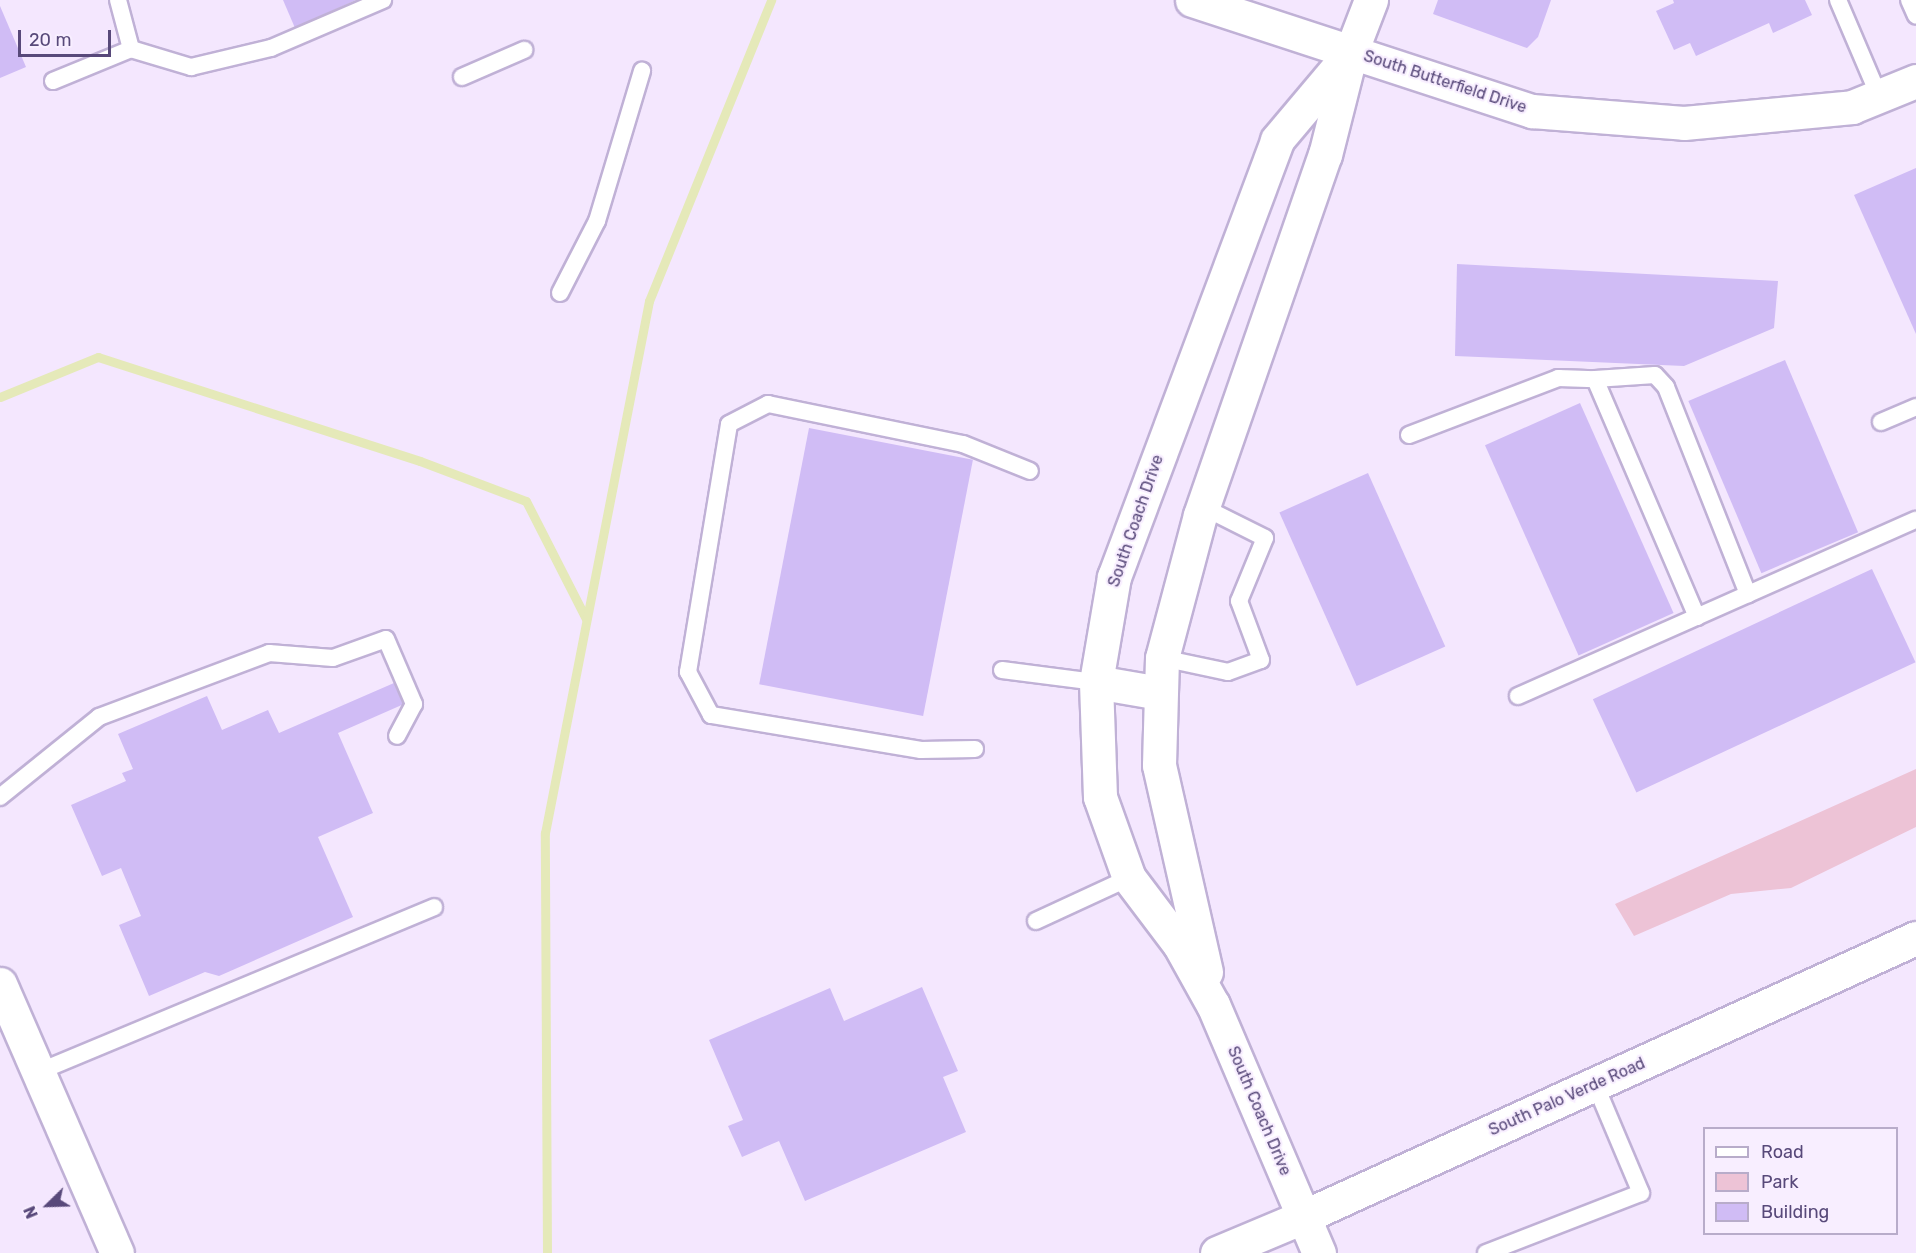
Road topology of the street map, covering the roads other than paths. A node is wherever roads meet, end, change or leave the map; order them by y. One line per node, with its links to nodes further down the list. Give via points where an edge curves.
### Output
1 (118, 0): 8 (lane)
2 (383, 0): 8 (lane, via 271,48 191,67)
3 (1192, 0): 10 (street, South Butterfield Drive)
4 (1371, 0): 10 (street, South Coach Drive)
5 (1838, 0): 15 (lane)
6 (1909, 0): 7 (lane)
7 (1916, 16)
8 (131, 49): 13 (lane)
9 (524, 50): 12 (lane)
10 (1351, 52): 15 (street, South Butterfield Drive, via 1542,112 1684,123 1851,108); 22 (street, South Coach Drive, via 1325,155); 28 (street, South Coach Drive, via 1276,140 1114,577)
11 (642, 71): 16 (lane, via 597,221)
12 (462, 77)
13 (53, 81)
14 (1916, 81): 15 (street, South Butterfield Drive)
15 (1879, 96)
16 (560, 293)
17 (1595, 379): 20 (lane, via 1558,378); 24 (lane, via 1654,375 1666,387); 25 (lane)
18 (1916, 407): 19 (lane)
19 (1881, 422)
20 (1408, 435)
21 (1030, 471): 32 (lane, via 963,444 768,404 729,424 688,672 711,715 921,750)
22 (1203, 507): 26 (street, South Coach Drive); 26 (lane, via 1265,538 1239,601 1262,660 1228,672)
23 (1916, 520): 24 (lane)
24 (1749, 594): 25 (lane)
25 (1697, 617): 30 (lane)
26 (1162, 658): 29 (street, South Coach Drive)
27 (1002, 670): 28 (lane)
28 (1096, 682): 29 (street); 34 (street, South Coach Drive, via 1100,796)
29 (1160, 693): 39 (street, South Coach Drive, via 1159,765)
30 (1518, 696)
31 (397, 736): 33 (lane, via 414,704 386,639 333,658 269,653 99,717)
32 (975, 749)
33 (0, 797)
34 (1129, 878): 36 (lane); 39 (street, South Coach Drive, via 1179,944)
35 (434, 907): 40 (lane)
36 (1036, 921)
37 (1916, 938): 41 (street, South Palo Verde Road)
38 (0, 984): 40 (street)
39 (1213, 1005): 42 (street, South Coach Drive)
40 (38, 1072): 43 (street)
41 (1595, 1084): 42 (street, South Palo Verde Road); 46 (lane, via 1641,1193)
42 (1305, 1216): 44 (street, South Palo Verde Road); 45 (street, South Coach Drive)
43 (117, 1253)
44 (1217, 1253)
45 (1319, 1253)
46 (1486, 1253)

